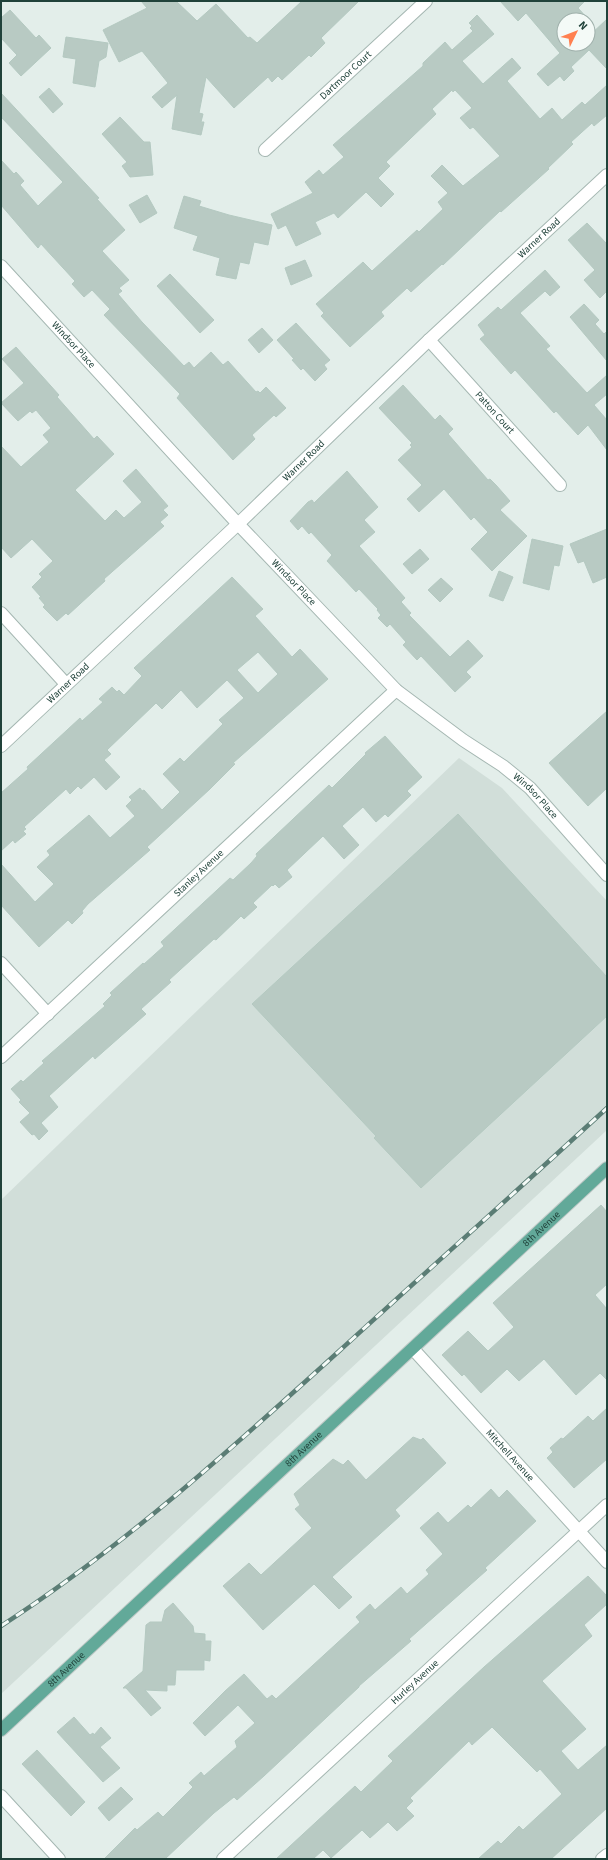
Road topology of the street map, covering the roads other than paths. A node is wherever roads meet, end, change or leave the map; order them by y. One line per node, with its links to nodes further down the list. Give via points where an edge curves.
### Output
1 (426, 1): 2 (street, Dartmoor Court)
2 (265, 150)
3 (606, 178): 5 (street, Warner Road)
4 (1, 266): 7 (street, Windsor Place)
5 (429, 340): 6 (street, Patton Court); 7 (street, Warner Road)
6 (560, 485)
7 (238, 524): 9 (street, Warner Road); 10 (street, Windsor Place)
8 (1, 613): 9 (street)
9 (66, 684): 11 (street, Warner Road)
10 (396, 690): 12 (street, Windsor Place, via 530,788); 14 (street, Stanley Avenue)
11 (1, 746)
12 (607, 876)
13 (1, 963): 14 (street)
14 (48, 1014): 15 (street, Stanley Avenue)
15 (1, 1057)
16 (607, 1168): 17 (main road, 8th Avenue)
17 (413, 1349): 19 (street, Mitchell Avenue); 21 (main road, 8th Avenue)
18 (607, 1504): 19 (street, Hurley Avenue)
19 (578, 1531): 20 (street, Mitchell Avenue); 25 (street, Hurley Avenue)
20 (607, 1562)
21 (1, 1730)
22 (1, 1796): 24 (street)
23 (607, 1855): 26 (street)
24 (59, 1859)
25 (223, 1859)
26 (602, 1859)

